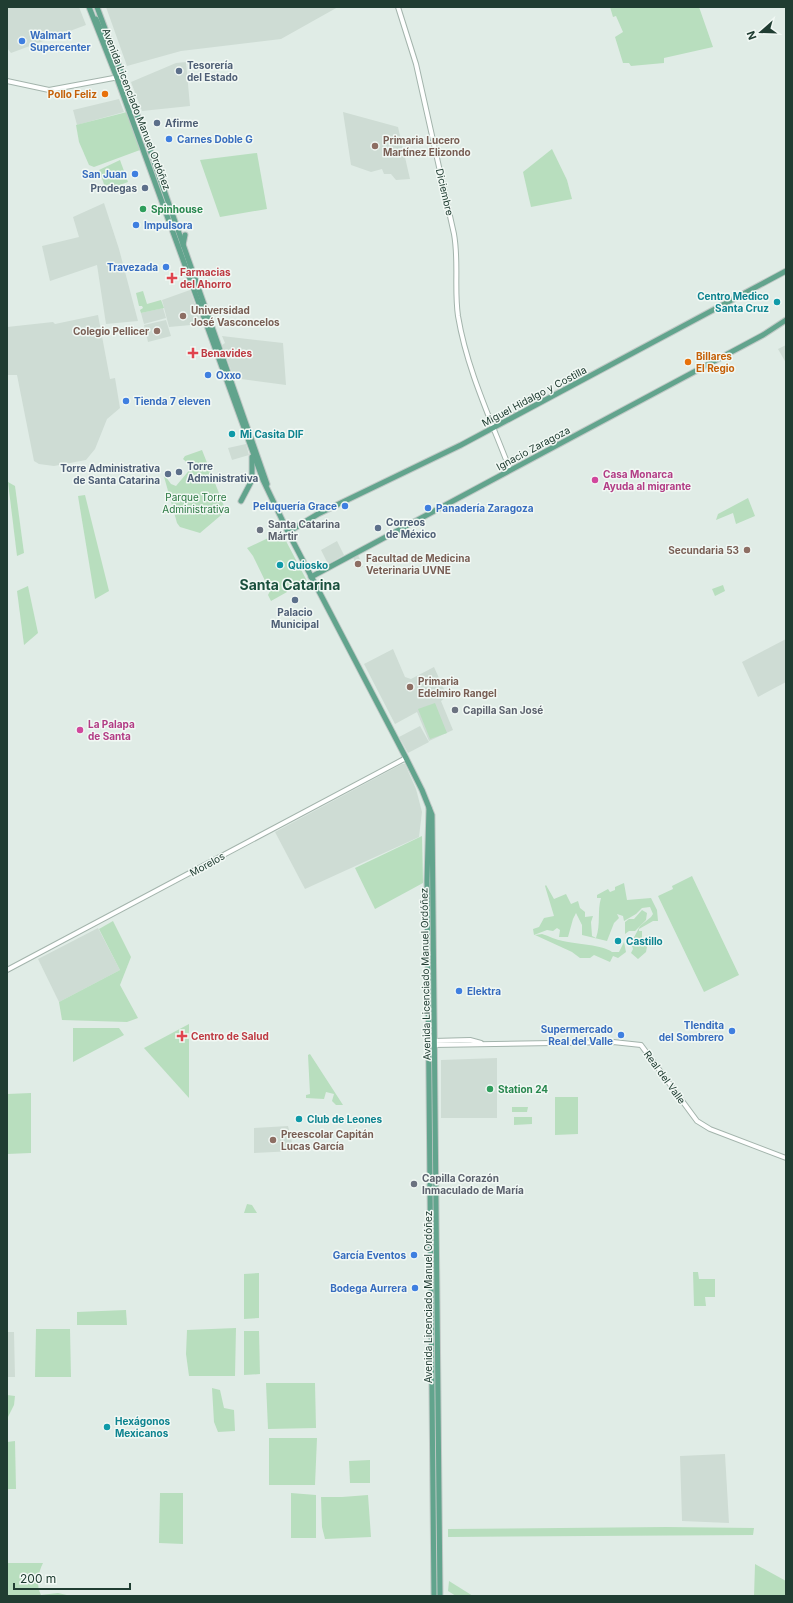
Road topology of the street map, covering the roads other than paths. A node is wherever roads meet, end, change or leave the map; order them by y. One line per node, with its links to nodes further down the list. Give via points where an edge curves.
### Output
1 (97, 7): 4 (main road, Avenida Licenciado Manuel Ordóñez)
2 (398, 7): 16 (street, Diciembre, via 416,64 458,254 456,304 467,356)
3 (89, 8): 4 (main road, via 100,25 119,73); 5 (main road, Avenida Licenciado Manuel Ordóñez)
4 (123, 76): 5 (street); 8 (main road, Avenida Licenciado Manuel Ordóñez)
5 (117, 78): 6 (street, via 49,90); 7 (main road, Avenida Licenciado Manuel Ordóñez); 8 (main road, via 122,80 135,119)
6 (7, 81)
7 (137, 133): 9 (main road, via 149,158); 10 (main road, Avenida Licenciado Manuel Ordóñez)
8 (144, 133): 9 (main road, Avenida Licenciado Manuel Ordóñez)
9 (155, 163): 10 (main road); 11 (main road, Avenida Licenciado Manuel Ordóñez)
10 (153, 176): 11 (main road, Avenida Licenciado Manuel Ordóñez)
11 (166, 207): 13 (main road, Avenida Licenciado Manuel Ordóñez); 17 (main road, Avenida Licenciado Manuel Ordóñez)
12 (185, 235): 13 (main road)
13 (183, 246): 19 (main road, Avenida Licenciado Manuel Ordóñez)
14 (786, 271): 16 (main road, Miguel Hidalgo y Costilla)
15 (786, 320): 18 (main road, Ignacio Zaragoza, via 763,335)
16 (494, 427): 18 (street, Diciembre); 21 (main road, Miguel Hidalgo y Costilla, via 318,514)
17 (249, 440): 19 (main road, Avenida Licenciado Manuel Ordóñez, via 263,480); 20 (main road, via 253,474)
18 (510, 470): 22 (main road, Ignacio Zaragoza)
19 (268, 487): 21 (main road, Avenida Licenciado Manuel Ordóñez)
20 (241, 501)
21 (288, 532): 22 (main road, Avenida Licenciado Manuel Ordóñez)
22 (311, 577): 23 (main road, Avenida Licenciado Manuel Ordóñez)
23 (406, 758): 24 (main road, Avenida Licenciado Manuel Ordóñez); 25 (street, Morelos)
24 (429, 808): 26 (main road, Avenida Licenciado Manuel Ordóñez); 27 (main road, Avenida Licenciado Manuel Ordóñez, via 433,819)
25 (7, 970)
26 (429, 1043): 27 (street, Real del Valle); 28 (main road, Avenida Licenciado Manuel Ordóñez)
27 (435, 1043): 29 (main road, Avenida Licenciado Manuel Ordóñez); 32 (street, Real del Valle, via 476,1040 481,1043 641,1044 697,1121 710,1129)
28 (429, 1084): 29 (main road); 30 (main road, Avenida Licenciado Manuel Ordóñez)
29 (436, 1098): 30 (main road); 31 (main road, Avenida Licenciado Manuel Ordóñez)
30 (429, 1102): 31 (main road); 33 (main road, Avenida Licenciado Manuel Ordóñez)
31 (436, 1121): 34 (main road, Avenida Licenciado Manuel Ordóñez)
32 (786, 1158)
33 (434, 1596)
34 (440, 1596)

